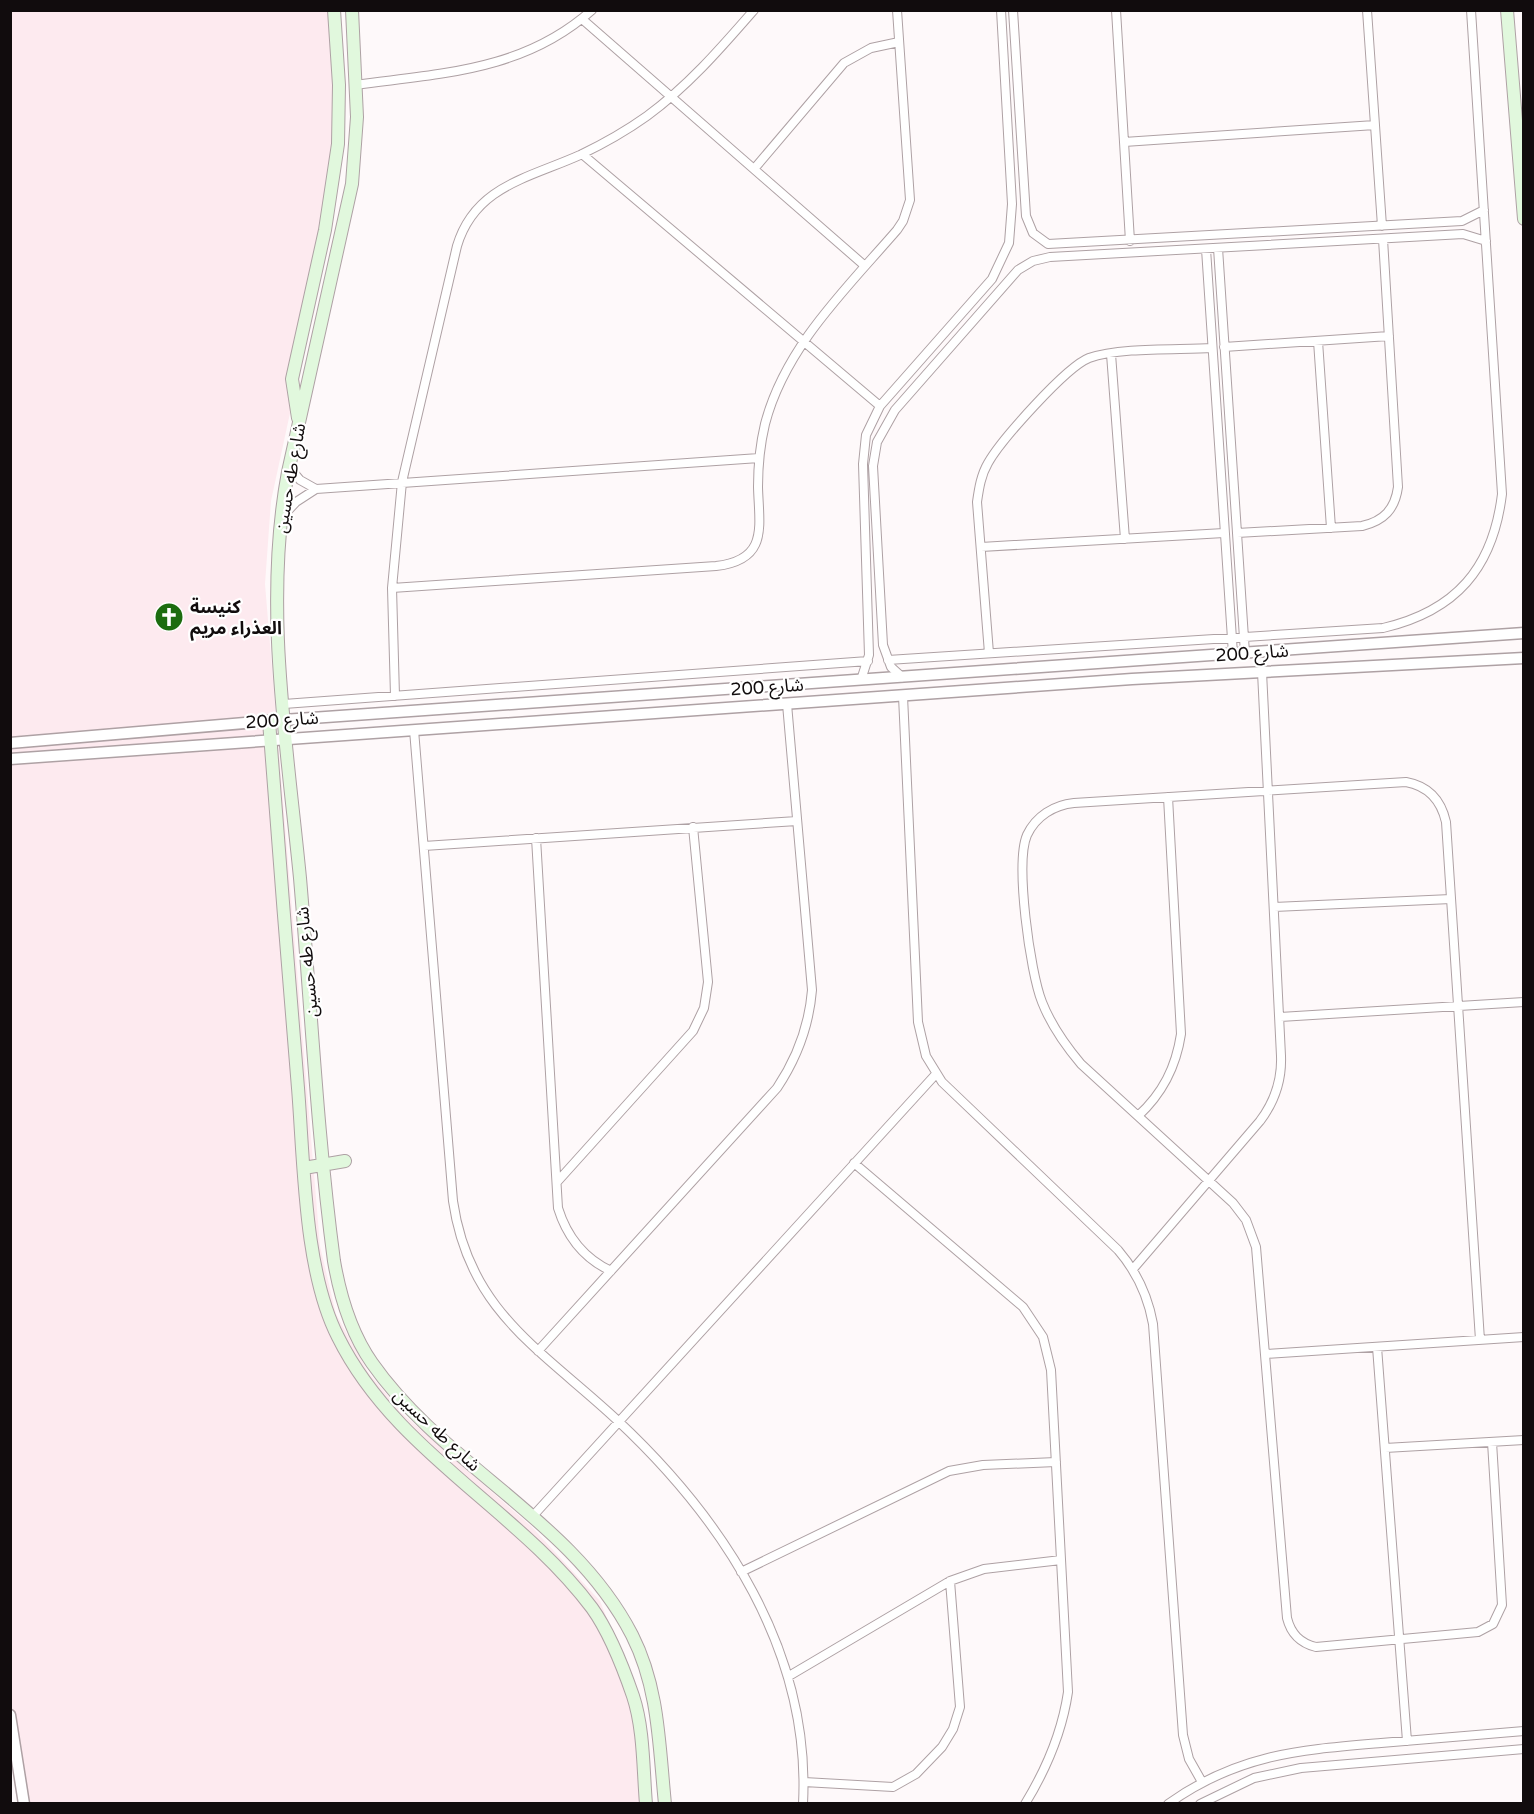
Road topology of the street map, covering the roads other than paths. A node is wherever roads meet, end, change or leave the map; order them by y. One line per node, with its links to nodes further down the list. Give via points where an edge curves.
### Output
1 (334, 10): 36 (main road, via 339,85 335,173 292,379)
2 (352, 10): 14 (main road, شارع طه حسين)
3 (592, 10): 12 (street)
4 (753, 10): 15 (street, via 698,73)
5 (897, 10): 13 (street)
6 (1001, 10): 35 (street, via 1012,204 1009,243 992,279)
7 (1013, 10): 24 (street, via 1028,225 1040,240 1057,245)
8 (1116, 10): 17 (street)
9 (1367, 10): 16 (street)
10 (1471, 10): 20 (street)
11 (1508, 10): 21 (main road)
12 (582, 19): 14 (street, via 534,50 480,68); 15 (street)
13 (899, 42): 19 (street, via 871,48 844,63); 28 (street, via 910,200 903,221)
14 (356, 85): 36 (main road, شارع طه حسين, via 356,140 349,206)
15 (671, 97): 18 (street); 19 (street)
16 (1375, 125): 17 (street); 22 (street)
17 (1124, 142): 24 (street)
18 (582, 154): 31 (street); 39 (street, via 495,192 466,224 457,246)
19 (753, 169): 28 (street)
20 (1484, 210): 22 (street, via 1462,221); 25 (street)
21 (1524, 219)
22 (1382, 226): 24 (street)
23 (1383, 239): 25 (street, via 1463,234); 26 (street); 29 (street)
24 (1130, 241)
25 (1486, 241): 49 (street, via 1502,494 1498,523 1473,576 1433,611 1408,622 1383,628)
26 (1218, 248): 27 (street); 32 (street)
27 (1206, 249): 33 (street); 55 (street, via 1050,257 1025,265 894,410 877,442 873,466 883,645)
28 (866, 266): 31 (street)
29 (1389, 336): 30 (street); 42 (street, via 1397,499 1391,510 1373,524)
30 (1318, 340): 32 (street); 42 (street)
31 (804, 342): 35 (street); 37 (street, via 778,384)
32 (1224, 347): 44 (street)
33 (1212, 348): 34 (street); 43 (street)
34 (1112, 354): 45 (street); 46 (street, via 1081,362 1063,374 989,461 978,495)
35 (880, 406): 56 (street, via 863,449)
36 (300, 422): 38 (main road, شارع طه حسين)
37 (759, 458): 39 (street); 47 (street, via 761,530 749,552 729,565)
38 (289, 467): 40 (street, via 300,480); 41 (main road, شارع طه حسين)
39 (402, 482): 40 (street); 47 (street)
40 (316, 489): 41 (street, via 296,502)
41 (280, 520): 62 (main road, شارع طه حسين, via 277,614)
42 (1331, 528): 44 (street)
43 (1224, 533): 45 (street); 50 (street)
44 (1237, 533): 49 (street)
45 (1125, 539): 46 (street)
46 (981, 547): 51 (street)
47 (392, 588): 60 (street)
48 (1524, 633): 52 (street, شارع 200)
49 (1244, 637): 50 (street); 52 (street)
50 (1231, 638): 51 (street); 53 (street)
51 (988, 653): 55 (street)
52 (1245, 653): 53 (street, شارع 200)
53 (1233, 654): 58 (street, شارع 200)
54 (1524, 658): 57 (street, شارع 200)
55 (888, 660): 58 (street)
56 (868, 661): 59 (street); 60 (street)
57 (1262, 672): 61 (street, شارع 200); 71 (street)
58 (902, 677): 59 (street, شارع 200)
59 (861, 680): 64 (street, شارع 200)
60 (395, 696): 62 (street)
61 (903, 696): 63 (street, شارع 200); 82 (street, via 918,1022 922,1045)
62 (284, 704): 64 (main road, شارع طه حسين)
63 (787, 704): 66 (street, شارع 200); 73 (street)
64 (285, 720): 65 (street, شارع 200); 67 (main road, شارع طه حسين)
65 (269, 721): 68 (main road, شارع طه حسين); 69 (street, شارع 200)
66 (414, 730): 67 (street, شارع 200); 76 (street)
67 (287, 739): 68 (street, شارع 200); 86 (main road, شارع طه حسين)
68 (271, 740): 70 (street, شارع 200); 87 (main road, شارع طه حسين)
69 (10, 743)
70 (10, 759)
71 (1268, 791): 72 (street); 77 (street, via 1406,782 1424,788 1439,802 1444,815); 78 (street)
72 (1168, 797): 83 (street, via 1181,1034 1167,1080 1155,1100); 83 (street, via 1059,806 1035,823 1023,850 1030,961 1042,1004 1072,1053)
73 (797, 820): 74 (street); 91 (street, via 812,990 800,1047 777,1088)
74 (693, 827): 75 (street); 89 (street, via 708,982 704,1008 693,1031)
75 (536, 838): 76 (street); 89 (street)
76 (424, 846): 95 (street, via 458,1229 474,1272 490,1300 509,1325)
77 (1451, 899): 78 (street); 80 (street)
78 (1274, 907): 81 (street)
79 (1524, 1002): 80 (street)
80 (1458, 1006): 81 (street); 93 (street)
81 (1280, 1017): 88 (street, via 1281,1073 1273,1103)
82 (936, 1074): 85 (street); 90 (street)
83 (1138, 1116): 88 (street)
84 (345, 1161): 86 (main road)
85 (854, 1163): 97 (street); 101 (street, via 1031,1316 1050,1359)
86 (323, 1165): 87 (main road); 102 (main road, شارع طه حسين, via 337,1279 348,1315 367,1354 395,1392 424,1421)
87 (304, 1167): 115 (main road, شارع طه حسين, via 319,1284 330,1321 348,1356 386,1411 550,1561 594,1611 634,1698)
88 (1209, 1180): 90 (street); 96 (street, via 1240,1211 1254,1239)
89 (557, 1182): 91 (street, via 558,1208 569,1235 588,1257)
90 (1133, 1269): 113 (street, via 1144,1290 1153,1324 1183,1735 1189,1759)
91 (610, 1271): 95 (street)
92 (1524, 1337): 93 (street)
93 (1480, 1340): 94 (street)
94 (1377, 1347): 96 (street); 100 (street)
95 (538, 1351): 97 (street)
96 (1266, 1354): 106 (street, via 1291,1630 1300,1640 1316,1647)
97 (618, 1422): 102 (street); 104 (street, via 700,1509)
98 (1524, 1440): 99 (street)
99 (1492, 1442): 100 (street); 106 (street, via 1502,1605 1499,1615 1493,1624 1478,1632)
100 (1385, 1448): 106 (street)
101 (1056, 1462): 103 (street); 104 (street, via 983,1465 950,1471)
102 (532, 1516): 116 (main road, شارع طه حسين, via 597,1583 631,1633 656,1701)
103 (1061, 1560): 105 (street, via 984,1569); 118 (street, via 1068,1692 1064,1722)
104 (741, 1572): 107 (street, via 769,1622)
105 (950, 1581): 107 (street); 112 (street, via 960,1707 942,1747 911,1779 893,1786)
106 (1400, 1639): 110 (street)
107 (789, 1676): 112 (street, via 800,1729)
108 (10, 1715): 114 (street)
109 (1524, 1731): 110 (street)
110 (1407, 1741): 113 (street, via 1281,1753)
111 (1524, 1749): 120 (street, via 1293,1769 1239,1784)
112 (804, 1782): 117 (street)
113 (1202, 1782): 119 (street)
114 (24, 1803)
115 (646, 1803)
116 (664, 1803)
117 (803, 1803)
118 (1025, 1803)
119 (1168, 1803)
120 (1200, 1803)

